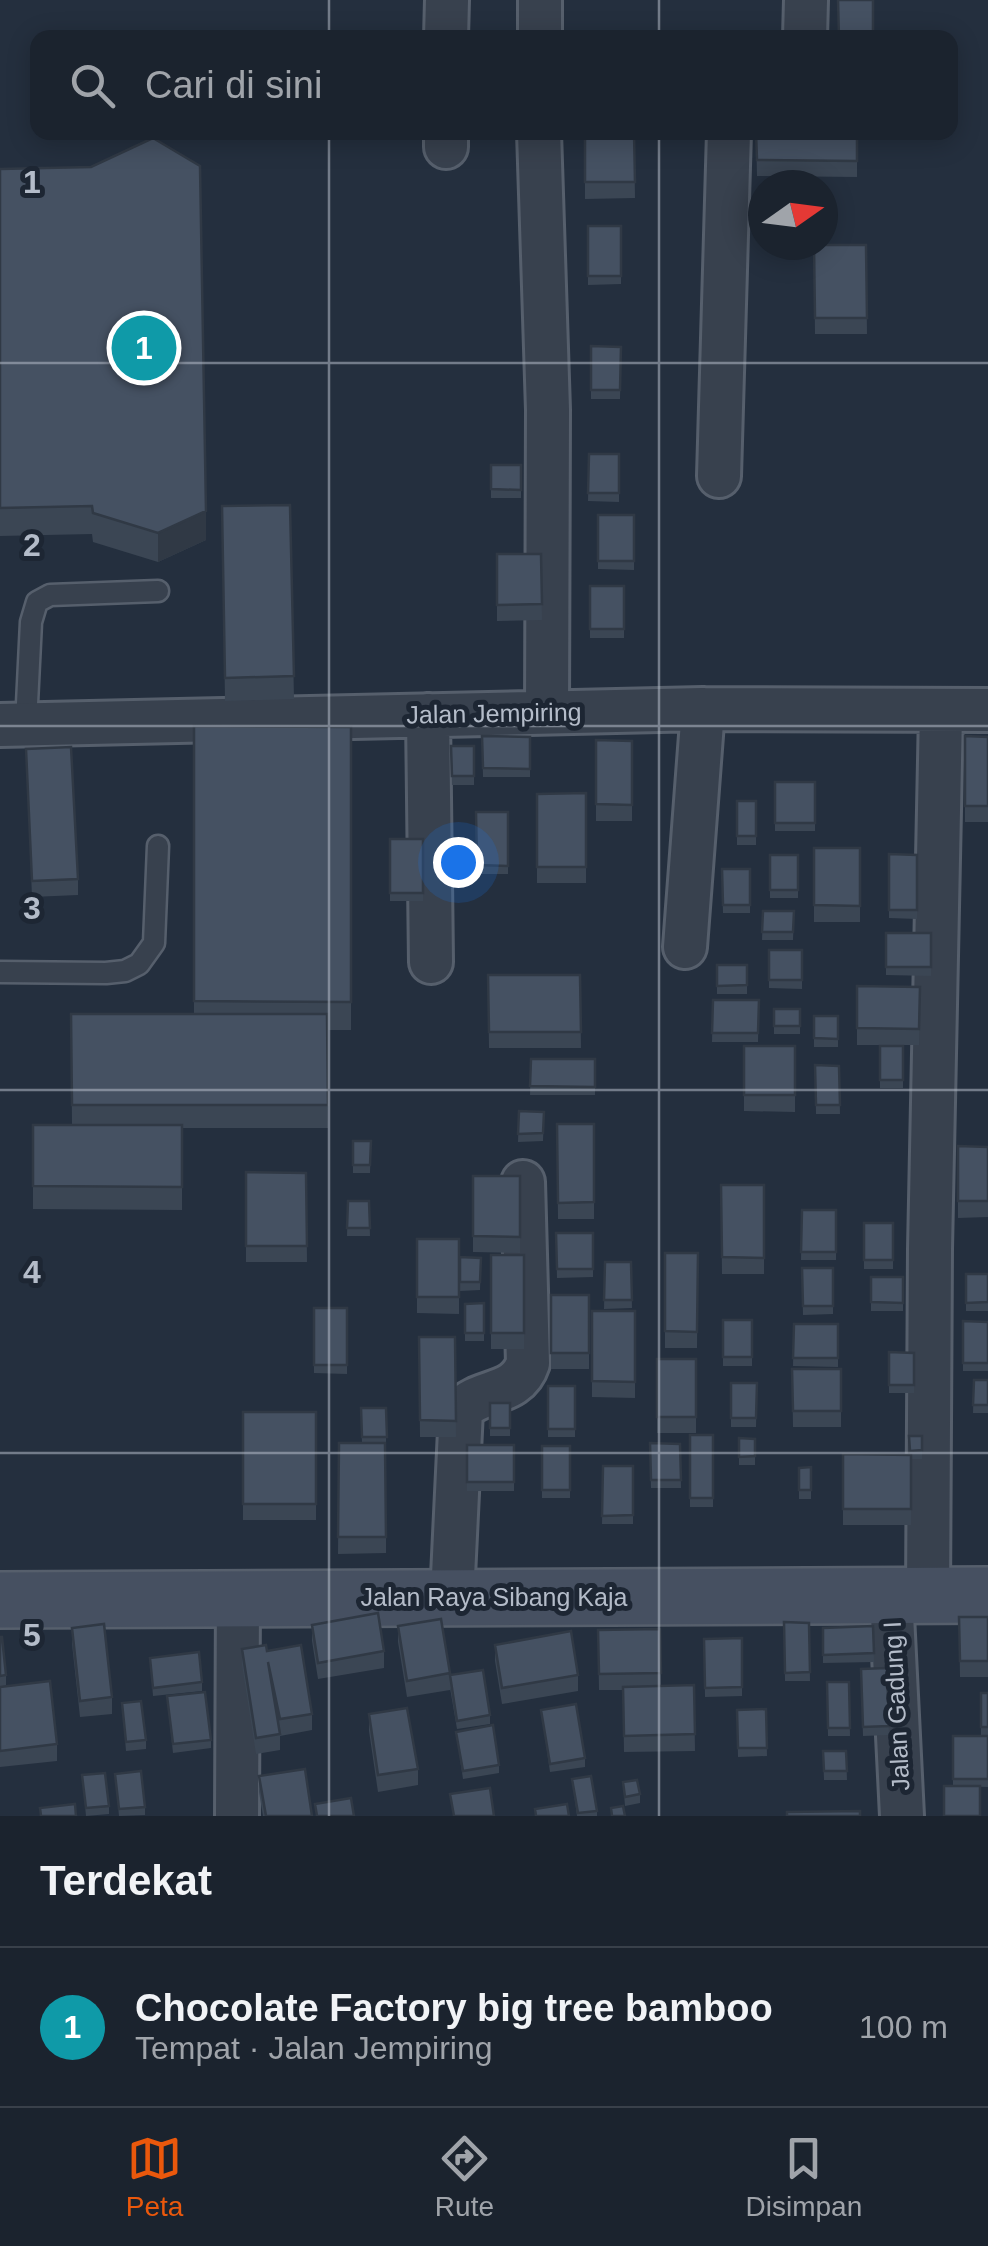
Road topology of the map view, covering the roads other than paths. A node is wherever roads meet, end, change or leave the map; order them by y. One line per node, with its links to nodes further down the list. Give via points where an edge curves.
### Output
1 (446, 0): 4 (street)
2 (540, 0): 5 (street)
3 (806, 0): 6 (street)
4 (446, 30)
5 (540, 30)
6 (805, 30)
7 (539, 140): 13 (street, via 548,410)
8 (730, 140): 9 (street)
9 (719, 476)
10 (158, 592): 16 (lane, via 50,595 37,602)
11 (703, 709): 13 (street, Jalan Jempiring); 14 (street, Jalan Jempiring); 18 (street)
12 (988, 710): 14 (street, Jalan Jempiring)
13 (547, 712): 15 (street, Jalan Jempiring)
14 (941, 712): 23 (street, Jalan Gadung I, via 930,1229)
15 (428, 715): 16 (street, Jalan Jempiring); 19 (street)
16 (13, 724)
17 (158, 846): 20 (lane, via 154,943 139,964 106,973)
18 (686, 947)
19 (432, 962)
20 (0, 972)
21 (523, 1182): 24 (street, via 528,1363 511,1386 462,1410)
22 (988, 1595): 23 (main road, Jalan Raya Sibang Kaja)
23 (910, 1596): 24 (main road, Jalan Raya Sibang Kaja); 28 (street, Jalan Gadung I)
24 (452, 1597): 25 (main road, Jalan Raya Sibang Kaja)
25 (238, 1598): 26 (main road, Jalan Raya Sibang Kaja); 27 (street)
26 (0, 1600)
27 (237, 1816)
28 (902, 1816)

